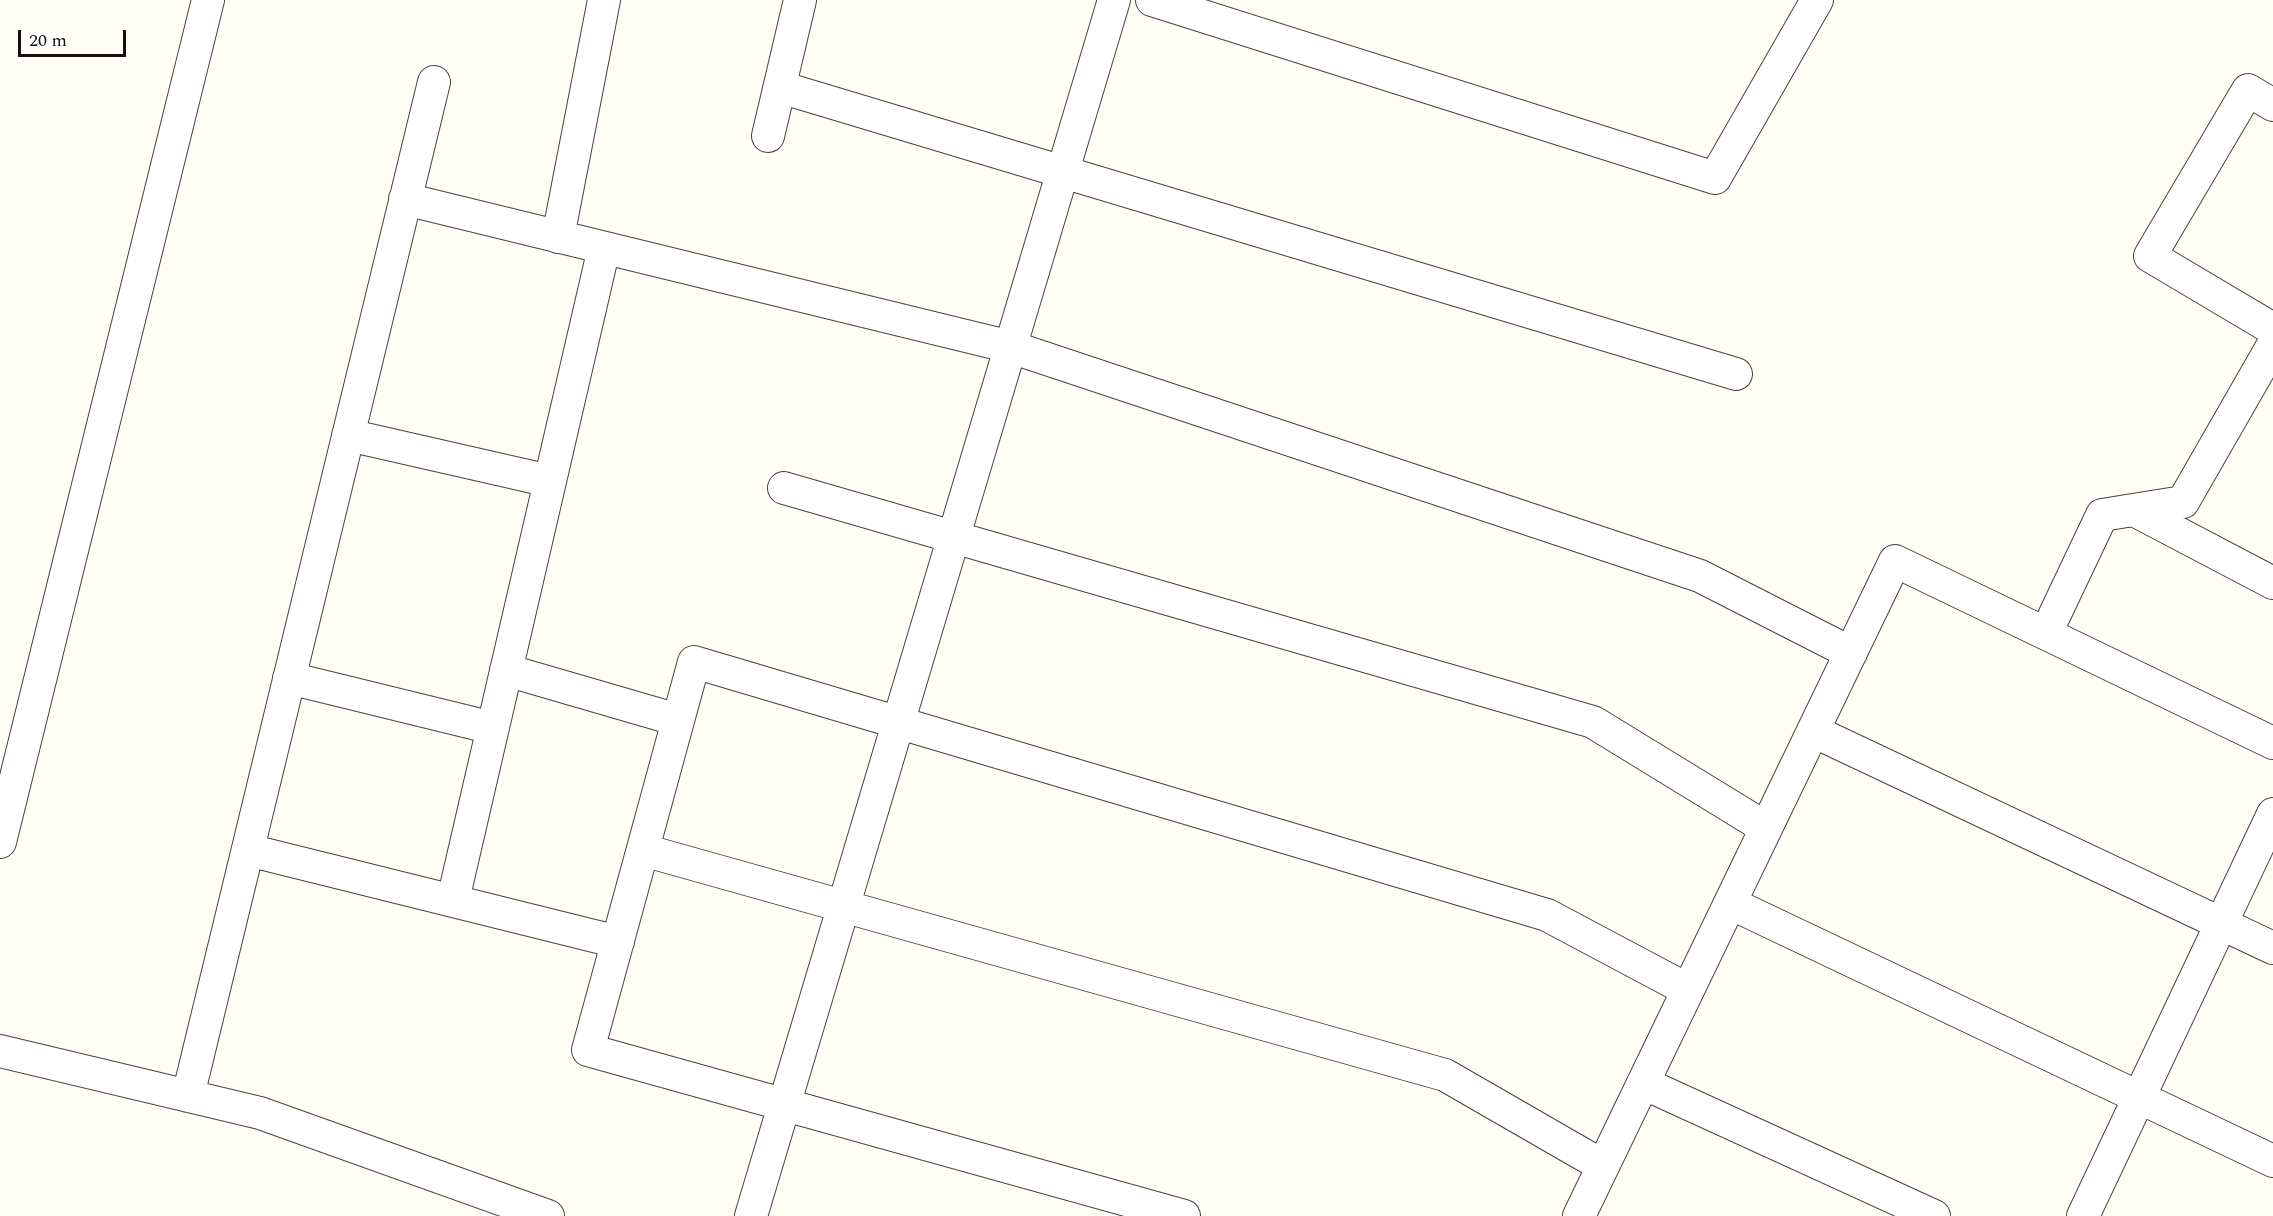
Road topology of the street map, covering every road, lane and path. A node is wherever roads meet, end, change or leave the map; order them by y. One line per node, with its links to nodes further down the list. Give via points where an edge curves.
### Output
1 (208, 0): 36 (street)
2 (604, 0): 13 (street)
3 (800, 0): 8 (street)
4 (1114, 0): 11 (street)
5 (1152, 0): 6 (street, via 1715,178)
6 (1817, 0)
7 (434, 82): 12 (street)
8 (780, 87): 10 (street); 11 (street)
9 (2273, 105): 15 (street, via 2248,90 2150,255)
10 (768, 136)
11 (1062, 172): 17 (street); 18 (street)
12 (405, 199): 13 (street); 19 (street)
13 (558, 237): 14 (street)
14 (604, 248): 17 (street); 20 (street)
15 (2273, 329)
16 (2273, 345): 22 (street, via 2183,502)
17 (1011, 347): 23 (street); 26 (street, via 1700,576)
18 (1736, 374)
19 (348, 435): 20 (street); 28 (street)
20 (550, 481): 27 (street)
21 (784, 488): 23 (street)
22 (2134, 510): 24 (street); 25 (street, via 2102,515)
23 (954, 537): 30 (street); 35 (street, via 1593,722)
24 (2273, 583)
25 (2046, 633): 26 (street, via 1895,561); 33 (street)
26 (1851, 653): 32 (street)
27 (506, 670): 29 (street); 31 (street)
28 (289, 678): 31 (street); 37 (street)
29 (678, 720): 30 (street, via 694,662); 38 (street)
30 (898, 722): 41 (street); 45 (street, via 1547,915)
31 (493, 728): 39 (street)
32 (1813, 730): 35 (street); 42 (street)
33 (2273, 743)
34 (2273, 814): 42 (street)
35 (1766, 828): 40 (street)
36 (0, 842)
37 (248, 850): 39 (street); 48 (street)
38 (643, 850): 41 (street); 43 (street)
39 (453, 900): 43 (street)
40 (1730, 903): 45 (street); 49 (street)
41 (843, 906): 50 (street); 52 (street, via 1445,1075)
42 (2221, 924): 44 (street); 49 (street)
43 (618, 942): 50 (street, via 588,1050)
44 (2273, 948)
45 (1688, 990): 47 (street)
46 (0, 1051): 48 (street)
47 (1643, 1083): 52 (street); 57 (street)
48 (188, 1096): 53 (street, via 260,1113)
49 (2139, 1097): 51 (street); 58 (street)
50 (784, 1104): 54 (street); 55 (street)
51 (2273, 1161)
52 (1603, 1166): 56 (street)
53 (548, 1216)
54 (751, 1216)
55 (1184, 1216)
56 (1579, 1216)
57 (1934, 1216)
58 (2083, 1216)

